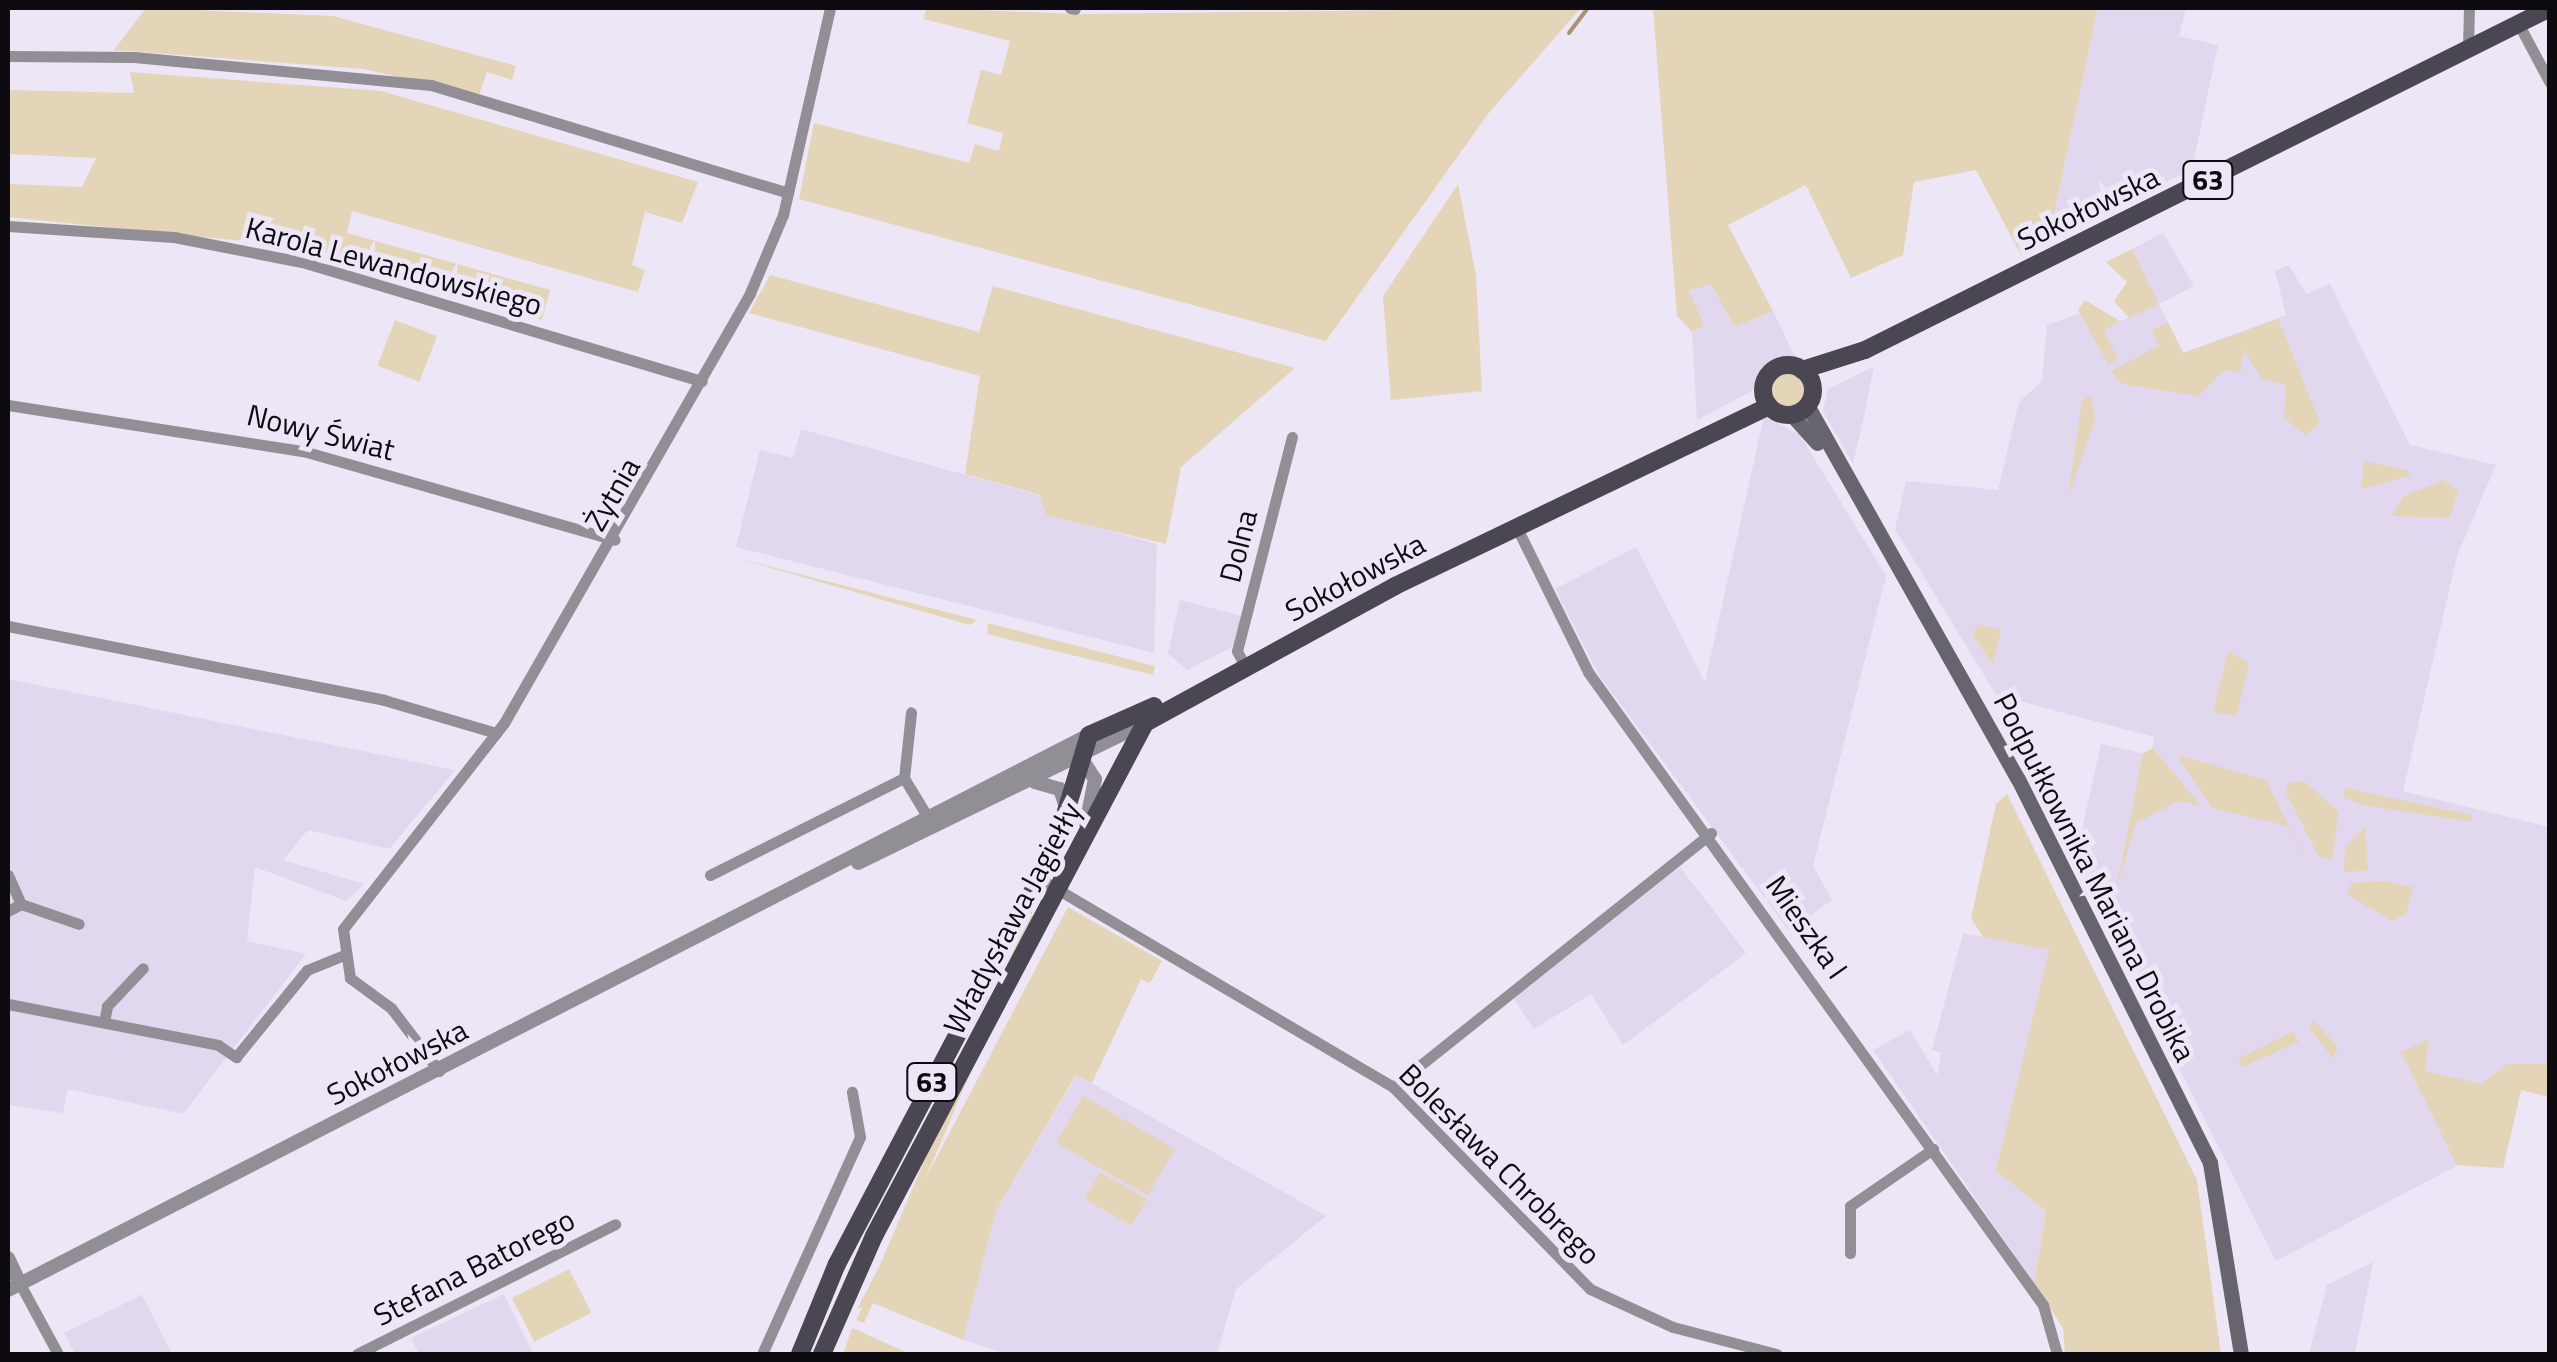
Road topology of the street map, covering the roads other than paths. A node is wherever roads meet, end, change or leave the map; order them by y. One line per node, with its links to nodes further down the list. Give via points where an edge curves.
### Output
1 (830, 8): 8 (street, Żytnia)
2 (2469, 8): 5 (street)
3 (2550, 8): 4 (main road, Sokołowska / 63)
4 (2518, 23): 5 (main road, Sokołowska / 63); 7 (street)
5 (2468, 48): 10 (main road, Sokołowska / 63)
6 (8, 56): 8 (street, via 134,57 431,85)
7 (2550, 83)
8 (788, 193): 12 (street, Żytnia, via 772,245)
9 (8, 226): 12 (street, Karola Lewandowskiego, via 174,238 302,262)
10 (1866, 350): 11 (main road, Sokołowska / 63); 14 (main road, Sokołowska / 63)
11 (1802, 370): 13 (main road, 63, via 1776,368); 14 (main road)
12 (702, 382): 18 (street, Żytnia)
13 (1766, 399): 14 (main road); 17 (main road, Sokołowska)
14 (1804, 402): 62 (main road, Podpułkownika Mariana Drobika, via 1826,453 2018,779 2210,1163)
15 (8, 405): 18 (street, Nowy Świat, via 303,451)
16 (1292, 437): 20 (street, Dolna, via 1237,650)
17 (1516, 526): 20 (main road, Sokołowska); 32 (street, Mieszka I, via 1588,672)
18 (614, 540): 24 (street, Żytnia)
19 (8, 626): 24 (street, via 384,700)
20 (1245, 666): 21 (main road, Sokołowska)
21 (1188, 696): 23 (main road, Sokołowska); 25 (main road, Sokołowska)
22 (911, 712): 28 (street)
23 (1145, 723): 27 (street, Sokołowska); 33 (main road, Władysława Jagiełły / 63)
24 (496, 733): 42 (street, Żytnia, via 352,912)
25 (1089, 736): 26 (street, Sokołowska); 27 (main road, Władysława Jagiełły / 63)
26 (1061, 748): 27 (street); 31 (street, Sokołowska)
27 (1081, 755): 29 (street, Sokołowska); 30 (main road, Władysława Jagiełły / 63); 33 (street, via 1094,779)
28 (904, 778): 31 (street); 35 (street)
29 (1035, 782): 30 (street, Władysława Jagiełły, via 1063,791); 37 (street, Sokołowska)
30 (1068, 813): 36 (main road, Władysława Jagiełły / 63)
31 (926, 816): 37 (street, Sokołowska)
32 (1711, 833): 47 (street); 49 (street, Mieszka I)
33 (1080, 849): 38 (main road, Władysława Jagiełły / 63)
34 (8, 875): 39 (street)
35 (710, 876)
36 (1040, 879): 38 (street, Bolesława Chrobrego); 58 (main road, Władysława Jagiełły / 63, via 837,1264)
37 (810, 882): 46 (street, Sokołowska)
38 (1058, 889): 47 (street, Bolesława Chrobrego); 59 (main road, Władysława Jagiełły / 63, via 874,1236)
39 (21, 904): 40 (street); 41 (street)
40 (8, 911)
41 (79, 924)
42 (342, 956): 45 (street, via 307,970 236,1056); 46 (street, via 350,978 391,1008)
43 (143, 968): 45 (street, via 107,1006)
44 (8, 1004): 45 (street)
45 (104, 1022)
46 (439, 1071): 53 (street, Sokołowska)
47 (1393, 1087): 54 (street, Bolesława Chrobrego, via 1568,1272 1632,1310)
48 (852, 1092): 57 (street, via 860,1137)
49 (1933, 1150): 51 (street, via 1850,1206); 61 (street, Mieszka I, via 2043,1304)
50 (615, 1224): 56 (street, Stefana Batorego)
51 (1850, 1253)
52 (8, 1258): 53 (street)
53 (14, 1287): 55 (street)
54 (1722, 1349): 60 (street, Bolesława Chrobrego)
55 (58, 1354)
56 (357, 1354)
57 (762, 1354)
58 (800, 1354)
59 (822, 1354)
60 (1776, 1354)
61 (2058, 1354)
62 (2241, 1354)

